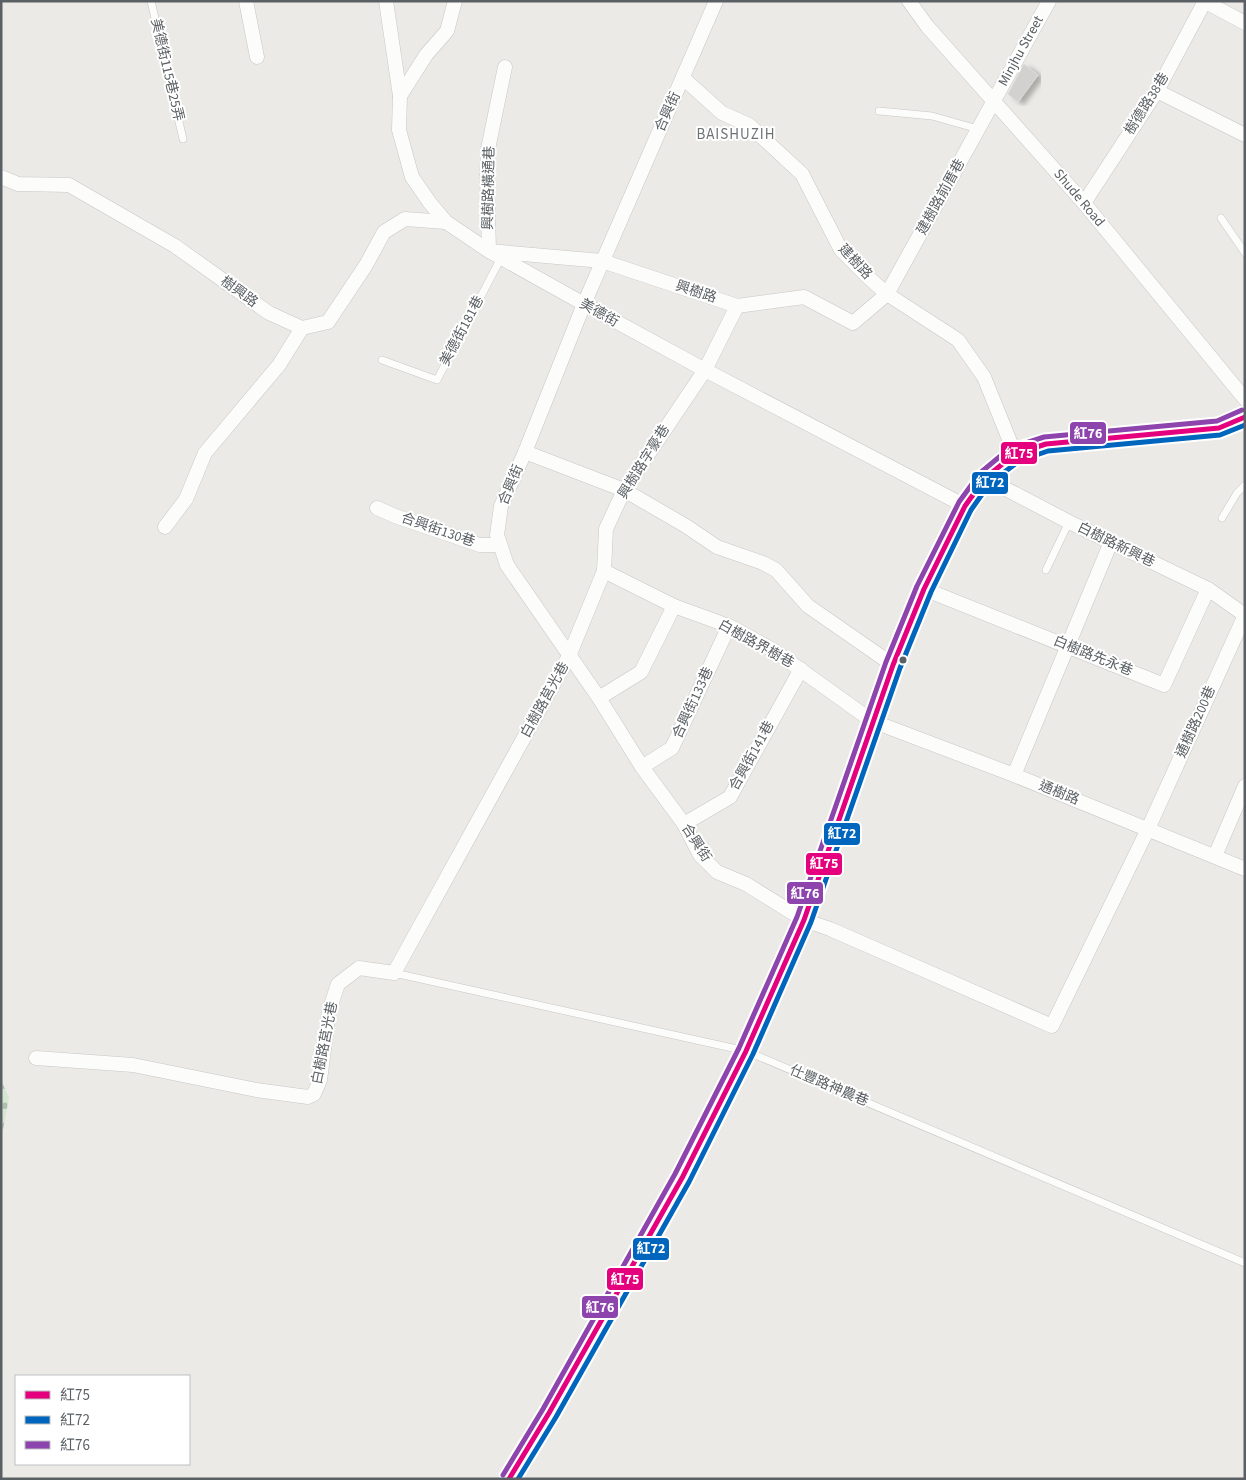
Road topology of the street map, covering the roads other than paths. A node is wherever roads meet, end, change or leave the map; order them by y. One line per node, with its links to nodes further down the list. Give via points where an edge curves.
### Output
1 (151, 1): 19 (lane, 美德街115巷25弄)
2 (246, 1): 10 (street)
3 (386, 1): 14 (street, 美德街)
4 (455, 1): 14 (street, via 447,31 426,55)
5 (716, 1): 12 (street, 合興街)
6 (909, 1): 15 (street, Shude Road, via 927,26)
7 (1049, 1): 15 (street, Minjhu Street)
8 (1204, 1): 9 (street); 13 (street, 樹德路38巷)
9 (1245, 23)
10 (258, 57)
11 (505, 67): 24 (street, 興樹路橫通巷, via 488,149 487,177)
12 (683, 78): 26 (street, 合興街); 27 (street, 建樹路, via 722,113 749,125 802,174 841,250)
13 (1157, 91): 18 (street); 21 (street, 樹德路38巷)
14 (400, 96): 23 (street, 美德街, via 399,130 412,177)
15 (994, 100): 17 (street, 建樹路前厝巷); 21 (street, Shude Road)
16 (879, 111): 17 (lane, via 932,116)
17 (978, 129): 27 (street, 建樹路前厝巷)
18 (1245, 135)
19 (183, 139)
20 (1, 177): 30 (street, 樹興路, via 18,184 69,185 176,246 269,313)
21 (1084, 203): 33 (street, Shude Road)
22 (1221, 218): 25 (lane)
23 (446, 222): 24 (street, 美德街); 30 (street, via 405,219 384,232 328,322)
24 (495, 254): 26 (street, 興樹路); 28 (street, 美德街); 31 (lane, 美德街181巷, via 436,380)
25 (1245, 254)
26 (602, 261): 28 (street, 合興街); 29 (street, 興樹路)
27 (887, 294): 29 (street, 興樹路, via 853,323 804,297); 36 (street, 建樹路, via 958,340 984,377)
28 (584, 304): 32 (street, 美德街); 35 (street, 合興街)
29 (737, 306): 32 (street, 興樹路字豪巷)
30 (302, 328): 44 (street, via 279,365 205,453 186,499)
31 (382, 360)
32 (705, 370): 39 (street, 興樹路字豪巷); 40 (street, 美德街)
33 (1245, 399)
34 (1245, 417): 36 (street, via 1219,428 1046,444)
35 (526, 452): 39 (street); 46 (street, 合興街, via 501,506 497,535)
36 (1015, 454): 37 (street)
37 (986, 478): 40 (street); 43 (street, 白樹路新興巷)
38 (1245, 485): 42 (lane)
39 (624, 490): 48 (street, 興樹路字豪巷, via 606,529); 56 (street, via 717,547 776,570 808,606)
40 (965, 506): 49 (street)
41 (377, 508): 46 (street, 合興街130巷, via 480,545)
42 (1222, 518)
43 (1069, 522): 45 (street, 白樹路新興巷); 47 (lane)
44 (165, 527)
45 (1111, 542): 50 (street, 白樹路新興巷); 54 (street)
46 (500, 545): 55 (street, 合興街, via 507,565)
47 (1046, 570)
48 (604, 571): 51 (street, 白樹路界樹巷); 55 (street, 興樹路字豪巷)
49 (924, 589): 54 (street, 白樹路先永巷); 56 (street)
50 (1208, 589): 52 (street, 白樹路新興巷); 54 (street, 白樹路先永巷, via 1164,685)
51 (674, 606): 53 (street, 白樹路界樹巷); 58 (street, via 641,672)
52 (1245, 615): 64 (street, 通樹路200巷)
53 (729, 626): 57 (street, 白樹路界樹巷); 60 (street, 合興街133巷, via 672,748)
54 (1068, 646): 61 (street)
55 (569, 656): 58 (street, 合興街); 68 (street, 白樹路莒光巷)
56 (893, 665): 59 (street)
57 (801, 669): 59 (street, 白樹路界樹巷); 63 (street, 合興街141巷, via 730,797)
58 (599, 698): 60 (street, 合興街)
59 (872, 721): 61 (street, 通樹路); 67 (street)
60 (642, 767): 63 (street, 合興街)
61 (1014, 775): 64 (street, 通樹路)
62 (1245, 786): 65 (street)
63 (684, 824): 67 (street, 合興街, via 700,855 717,872 746,884)
64 (1148, 829): 65 (street, 通樹路); 67 (street, 通樹路200巷, via 1052,1026)
65 (1215, 856): 66 (street, 通樹路)
66 (1245, 869)
67 (804, 920): 69 (street)
68 (394, 974): 69 (lane, 仕豐路神農巷); 70 (street, 白樹路莒光巷, via 359,968 338,984 329,1010 320,1080 314,1094 308,1097 133,1065)
69 (746, 1051): 71 (lane, 仕豐路神農巷); 72 (street, via 682,1178)
70 (36, 1058)
71 (1245, 1263)
72 (509, 1479)

